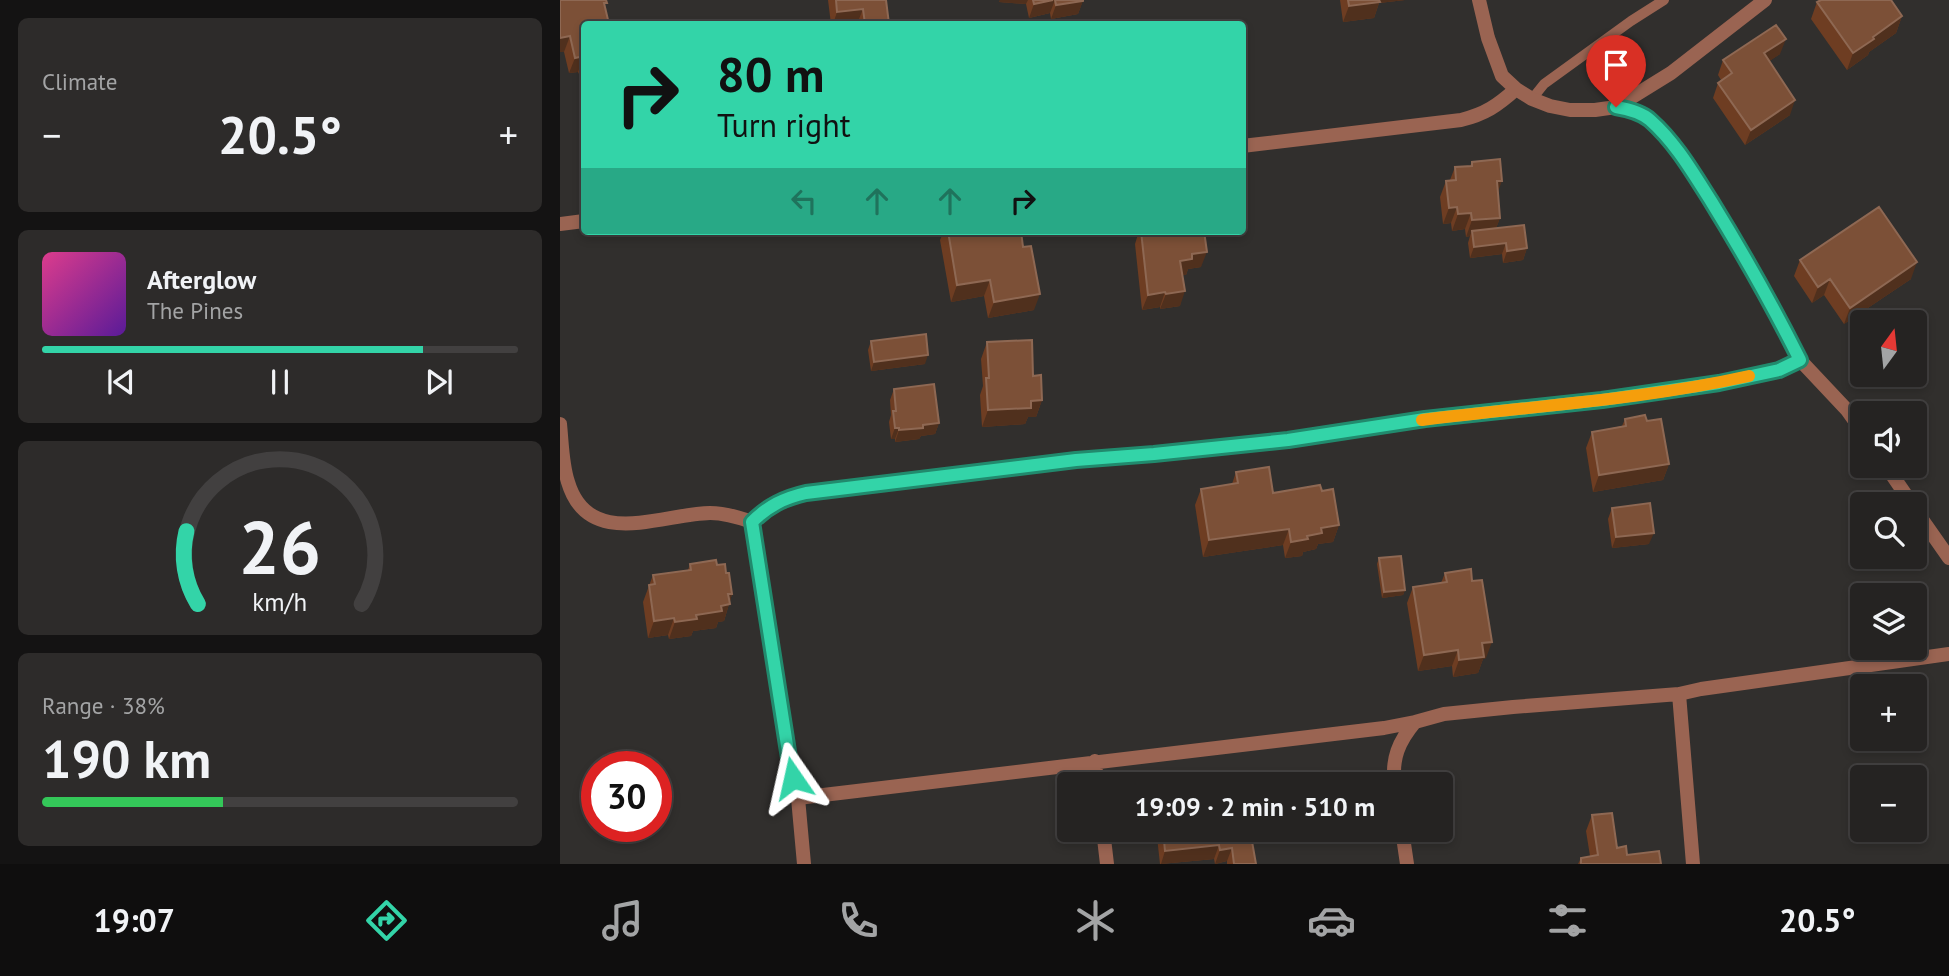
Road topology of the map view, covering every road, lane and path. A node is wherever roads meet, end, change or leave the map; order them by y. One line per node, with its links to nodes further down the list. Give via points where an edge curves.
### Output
1 (1479, 0): 4 (street, via 1502,76)
2 (1664, 0): 5 (lane, via 1554,76)
3 (1765, 0): 6 (street, via 1671,73)
4 (1516, 89): 5 (street); 7 (street, via 1482,115 1461,120)
5 (1532, 99): 6 (street, via 1570,110)
6 (1616, 107): 10 (street, via 1648,118 1678,151 1727,227)
7 (1246, 145)
8 (581, 221): 9 (street)
9 (560, 224)
10 (1800, 360): 11 (street); 13 (street, via 1779,370 1719,383 1602,400 806,493 785,498)
11 (1850, 414)
12 (560, 424): 13 (street, via 568,483 585,510 600,519 632,524 713,513)
13 (752, 522): 22 (street)
14 (1927, 526): 15 (street)
15 (1949, 558)
16 (1949, 654): 17 (street)
17 (1679, 694): 18 (street, via 1500,708); 28 (street)
18 (1415, 722): 19 (street); 21 (street, via 1395,754)
19 (1095, 761): 20 (street); 22 (street)
20 (1096, 772)
21 (1393, 772)
22 (798, 798): 25 (street)
23 (1104, 842): 26 (street)
24 (1404, 842): 27 (street)
25 (804, 864)
26 (1107, 864)
27 (1407, 864)
28 (1693, 864)

